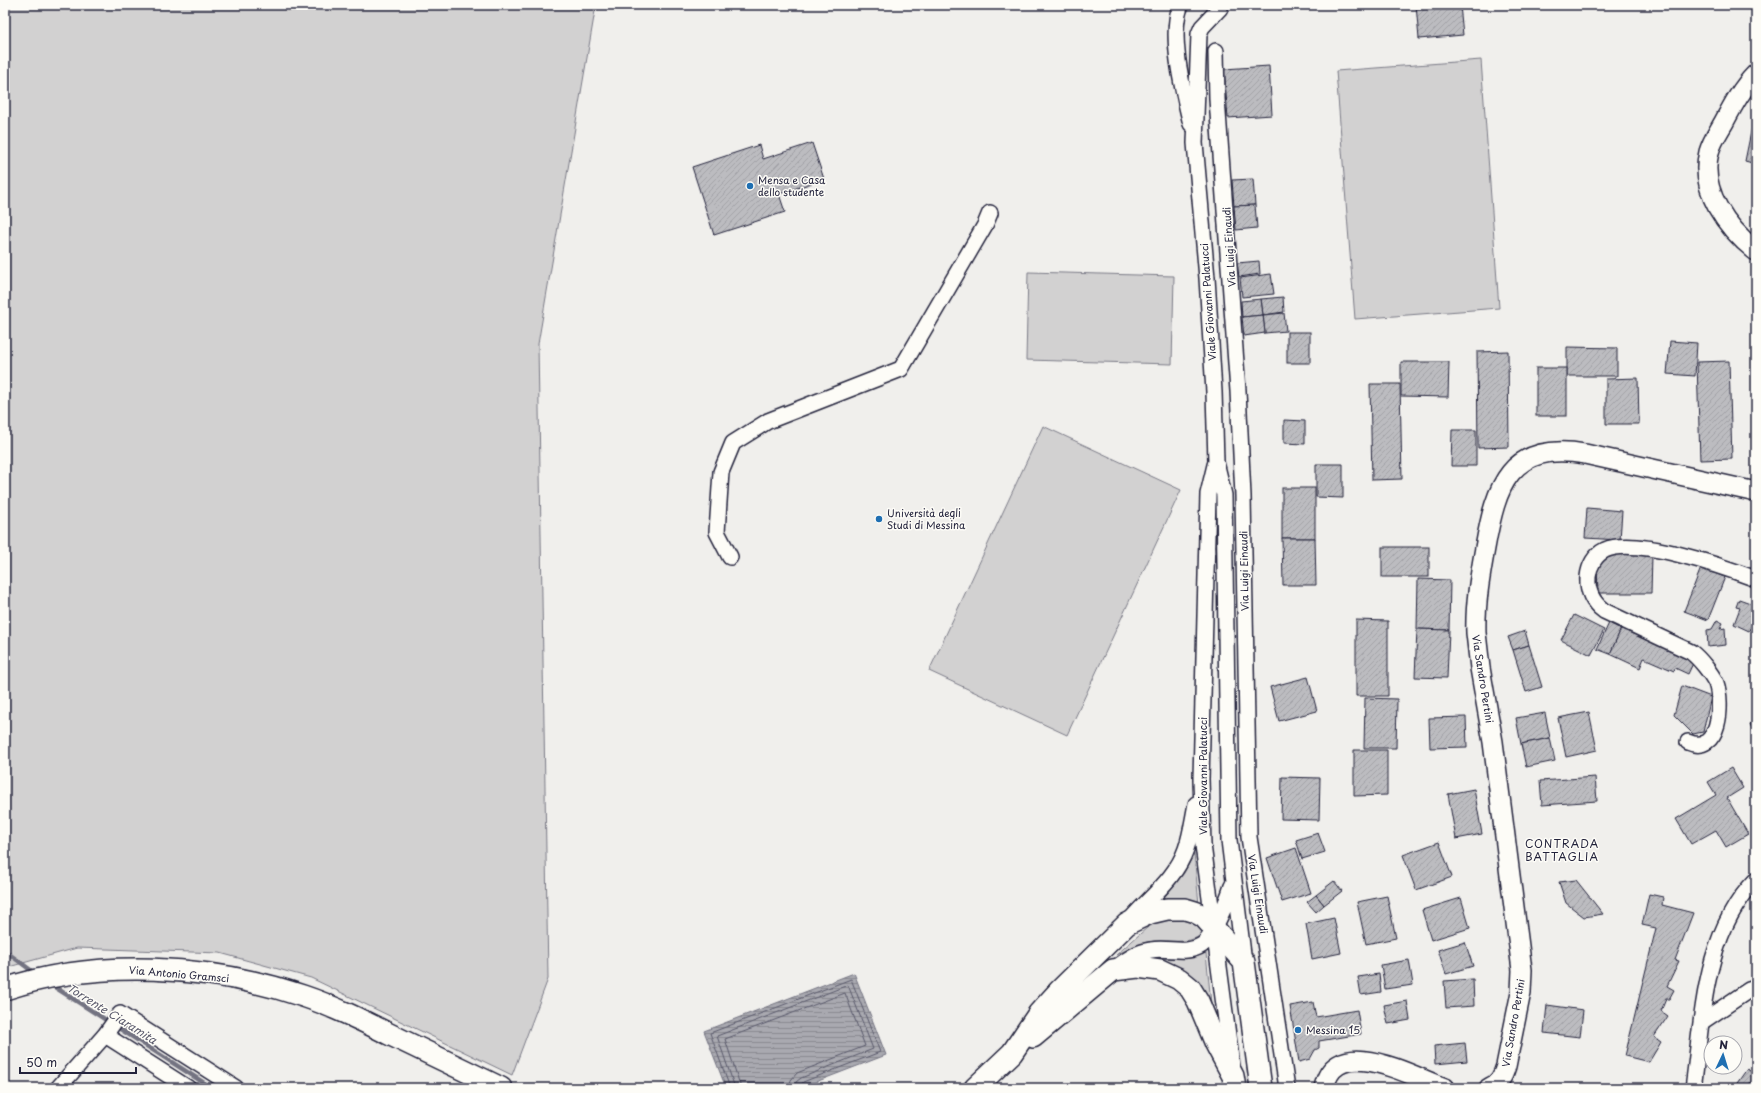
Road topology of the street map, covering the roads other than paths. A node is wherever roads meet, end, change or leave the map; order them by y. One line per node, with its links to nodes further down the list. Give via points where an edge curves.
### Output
1 (1181, 5): 5 (street, via 1177,20 1177,45)
2 (1219, 5): 5 (street, via 1220,8 1202,27 1199,34)
3 (1216, 51): 34 (street, Via Luigi Einaudi, via 1243,496 1249,837)
4 (1756, 74): 7 (street, via 1742,90 1712,146 1707,175 1710,191 1719,210 1735,231)
5 (1195, 143): 8 (street, Viale Giovanni Palatucci, via 1214,392)
6 (990, 214): 10 (street, via 901,369 768,421 733,443 721,472 717,532)
7 (1756, 251)
8 (1216, 462): 13 (street, Viale Giovanni Palatucci, via 1208,494); 15 (street, Viale Giovanni Palatucci, via 1224,495 1229,840)
9 (1756, 492): 25 (street, Via Sandro Pertini, via 1565,451 1540,454 1522,463 1510,473 1497,495 1482,567 1476,646 1491,729 1522,970 1521,992)
10 (730, 557)
11 (1756, 579): 12 (street, via 1693,557 1630,547 1604,550 1596,557 1590,568 1589,588 1596,605 1691,652 1715,682 1719,704 1714,733 1703,745)
12 (1688, 742)
13 (1201, 779): 16 (street, via 1181,860 1168,879); 17 (street, Viale Giovanni Palatucci, via 1203,845)
14 (1756, 880): 22 (street, via 1743,895 1720,939 1710,970)
15 (1234, 881): 17 (street, via 1226,905); 18 (street, Viale Giovanni Palatucci)
16 (1128, 924): 17 (main road, via 1158,910 1177,908 1195,912); 24 (main road, via 1039,1013)
17 (1213, 927): 18 (main road); 19 (street, via 1205,942 1193,949 1151,950 1136,954); 26 (street, Viale Giovanni Palatucci)
18 (1244, 962): 33 (main road, Viale Giovanni Palatucci)
19 (1113, 970): 24 (main road); 26 (main road, via 1138,967 1160,970 1184,984 1198,1001)
20 (1756, 988): 22 (street)
21 (5, 990): 31 (main road, Via Antonio Gramsci, via 41,979 75,973 126,969 214,976 263,985 304,996 345,1012)
22 (1703, 1021): 37 (street)
23 (104, 1035): 28 (street); 29 (street); 30 (street, via 120,1014)
24 (1012, 1053): 32 (main road)
25 (1504, 1081): 36 (street, Via Sandro Pertini)
26 (1234, 1082)
27 (1442, 1087): 35 (street, via 1359,1059 1338,1065 1328,1076)
28 (58, 1088)
29 (188, 1088)
30 (236, 1088)
31 (501, 1088)
32 (975, 1088)
33 (1260, 1088)
34 (1287, 1088)
35 (1324, 1088)
36 (1489, 1088)
37 (1693, 1088)

